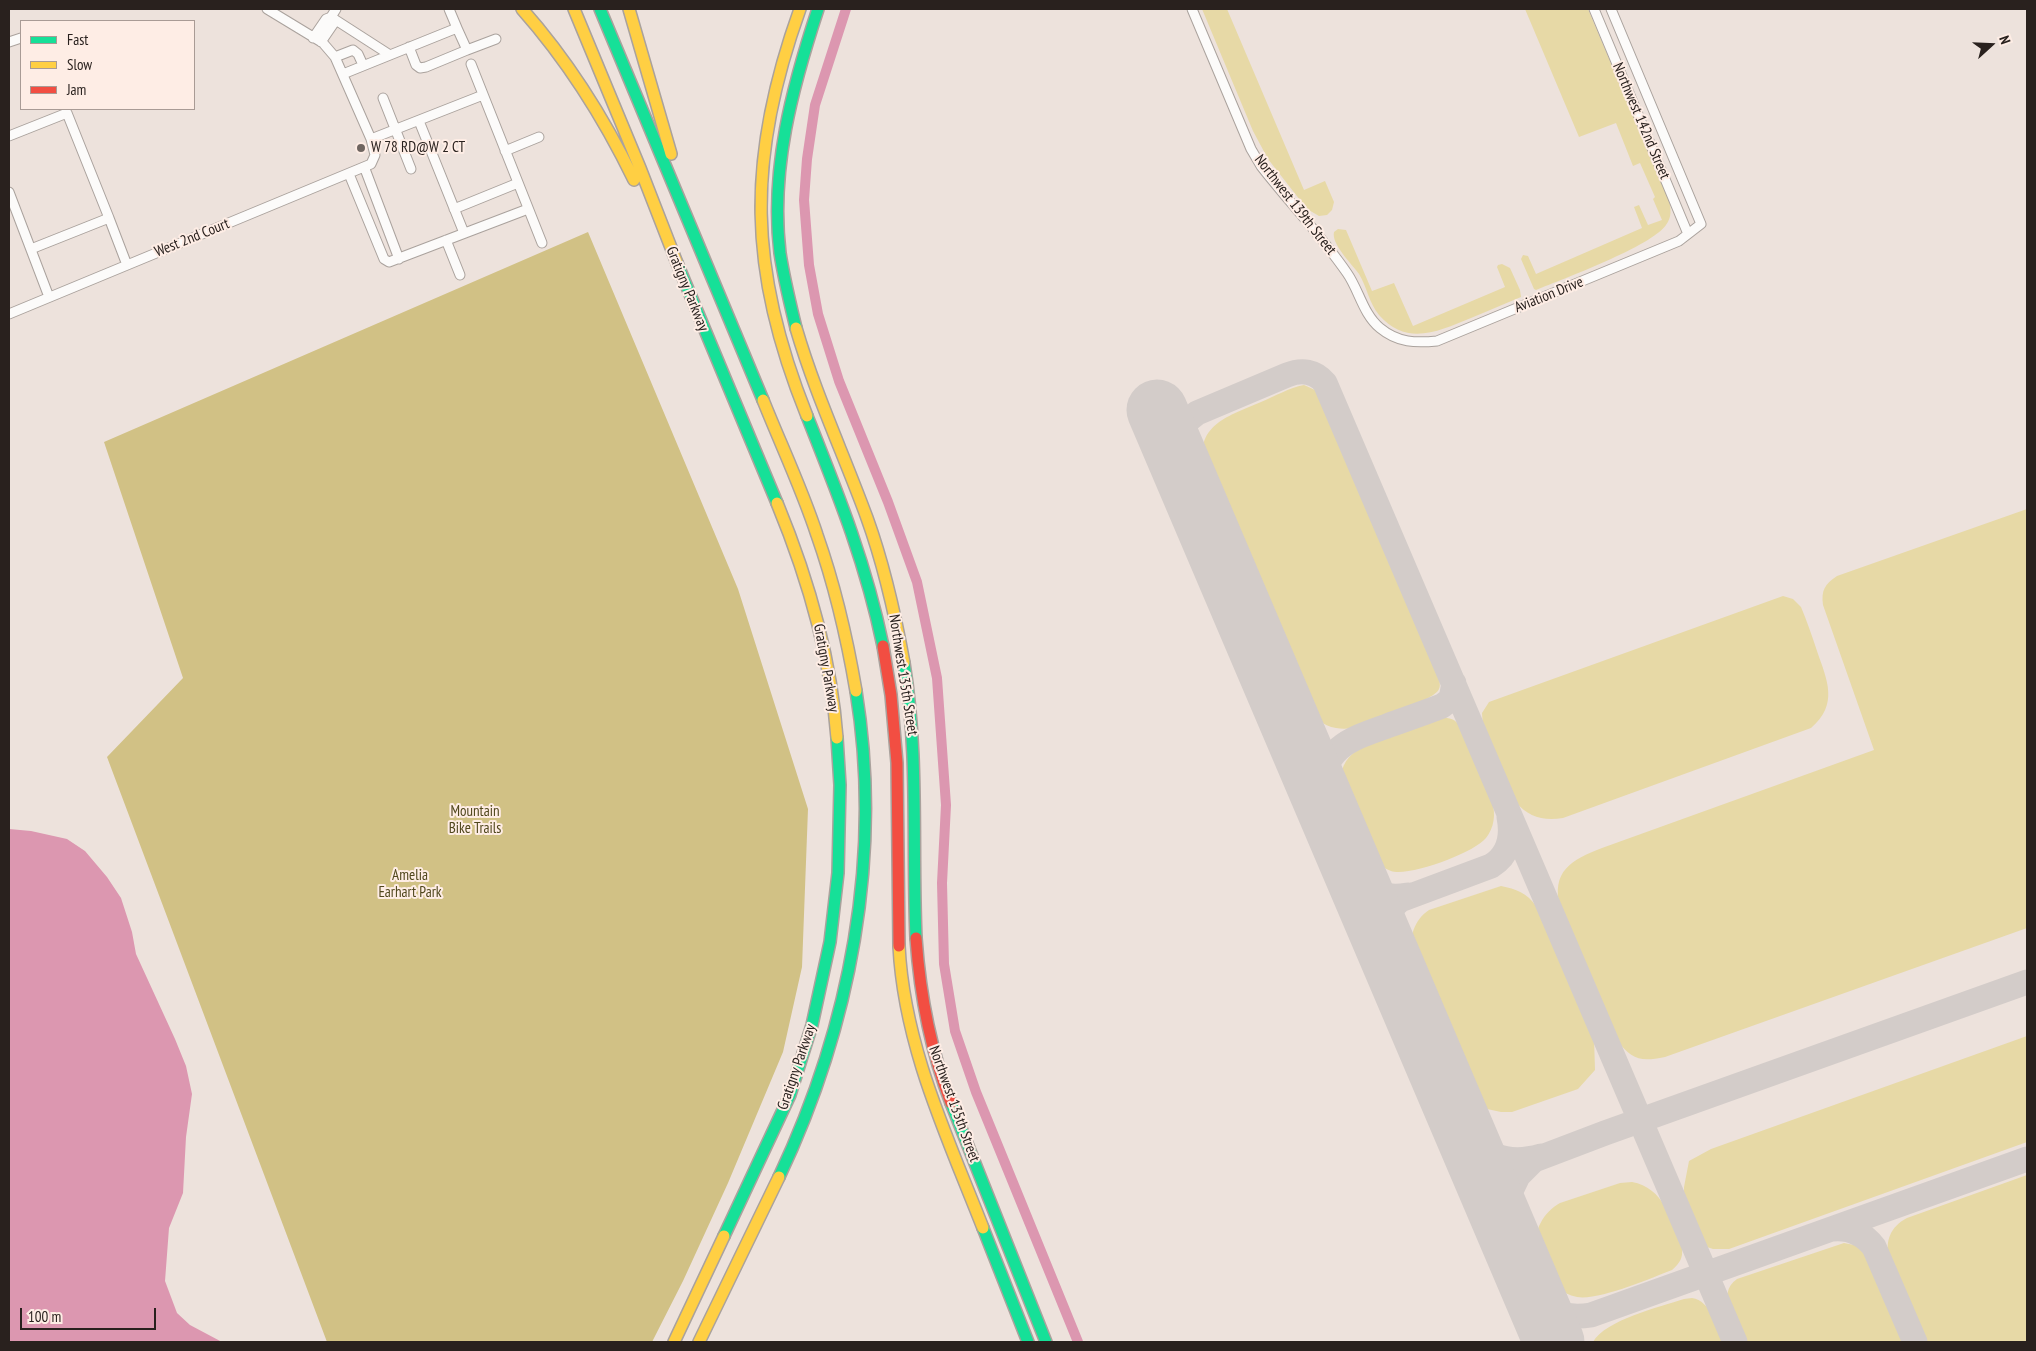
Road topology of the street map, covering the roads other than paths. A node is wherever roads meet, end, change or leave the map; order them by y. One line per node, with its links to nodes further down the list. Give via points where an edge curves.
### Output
1 (267, 9): 15 (street)
2 (449, 9): 13 (street)
3 (522, 9): 50 (main road, via 575,77 606,124 648,213)
4 (574, 9): 50 (main road, Gratigny Parkway)
5 (600, 9): 41 (main road, Gratigny Parkway)
6 (629, 9): 41 (main road)
7 (800, 9): 57 (main road, Northwest 135th Street, via 778,78 764,149 761,212 768,289 784,352 863,562 882,642 897,747 900,973 912,1036 924,1077)
8 (818, 9): 56 (main road, Northwest 135th Street, via 796,78 783,142 778,213 784,278 798,339 870,528 899,636 914,747 915,924 923,1006 940,1074)
9 (1192, 9): 55 (street, Northwest 139th Street, via 1261,166 1346,271 1370,317)
10 (1594, 9): 45 (street, Northwest 142nd Street)
11 (1611, 9): 43 (street, Northwest 142nd Street)
12 (333, 13): 15 (street, via 326,19); 18 (street)
13 (457, 28): 16 (street); 17 (street)
14 (496, 39): 17 (street)
15 (319, 41): 19 (street)
16 (409, 47): 17 (street, via 420,68); 18 (street)
17 (467, 50)
18 (390, 54): 21 (street)
19 (335, 57): 21 (street, via 353,50); 22 (street)
20 (471, 64): 23 (street)
21 (364, 65): 22 (street)
22 (343, 74): 30 (street)
23 (483, 95): 26 (street); 31 (street)
24 (383, 98): 27 (street)
25 (67, 111): 28 (street); 42 (street)
26 (420, 121): 27 (street); 40 (street)
27 (396, 130): 30 (street); 33 (street)
28 (9, 136)
29 (539, 138): 31 (street)
30 (371, 139): 32 (street, West 2nd Court, via 374,161)
31 (505, 151): 35 (street)
32 (365, 168): 34 (street, West 2nd Court); 36 (street)
33 (411, 169)
34 (350, 174): 38 (street); 51 (street, West 2nd Court)
35 (518, 183): 39 (street); 40 (street)
36 (373, 191): 38 (street); 49 (street)
37 (9, 192): 48 (street)
38 (358, 197): 49 (street, via 384,259 389,262)
39 (528, 208): 44 (street); 47 (street)
40 (454, 209): 44 (street)
41 (688, 214): 59 (main road, Gratigny Parkway, via 817,536 840,612 855,684 864,768 864,843 859,906 846,989 828,1056 805,1122)
42 (109, 218): 48 (street); 51 (street)
43 (1700, 224): 45 (street, Aviation Drive)
44 (464, 233): 46 (street)
45 (1688, 234): 55 (street, Aviation Drive, via 1678,242 1437,341 1410,342)
46 (446, 240): 49 (street); 52 (street)
47 (542, 243)
48 (31, 249): 53 (street)
49 (399, 259)
50 (675, 259): 58 (main road, Gratigny Parkway, via 794,543 818,619 834,712 840,785 838,873 830,942 812,1025 790,1094)
51 (127, 265): 53 (street, West 2nd Court)
52 (460, 275)
53 (50, 297): 54 (street, West 2nd Court)
54 (9, 314)
55 (1390, 336)
56 (1020, 1276): 57 (main road); 61 (main road, Northwest 135th Street)
57 (1004, 1283): 60 (main road, Northwest 135th Street)
58 (674, 1342)
59 (699, 1342)
60 (1028, 1342)
61 (1046, 1342)

